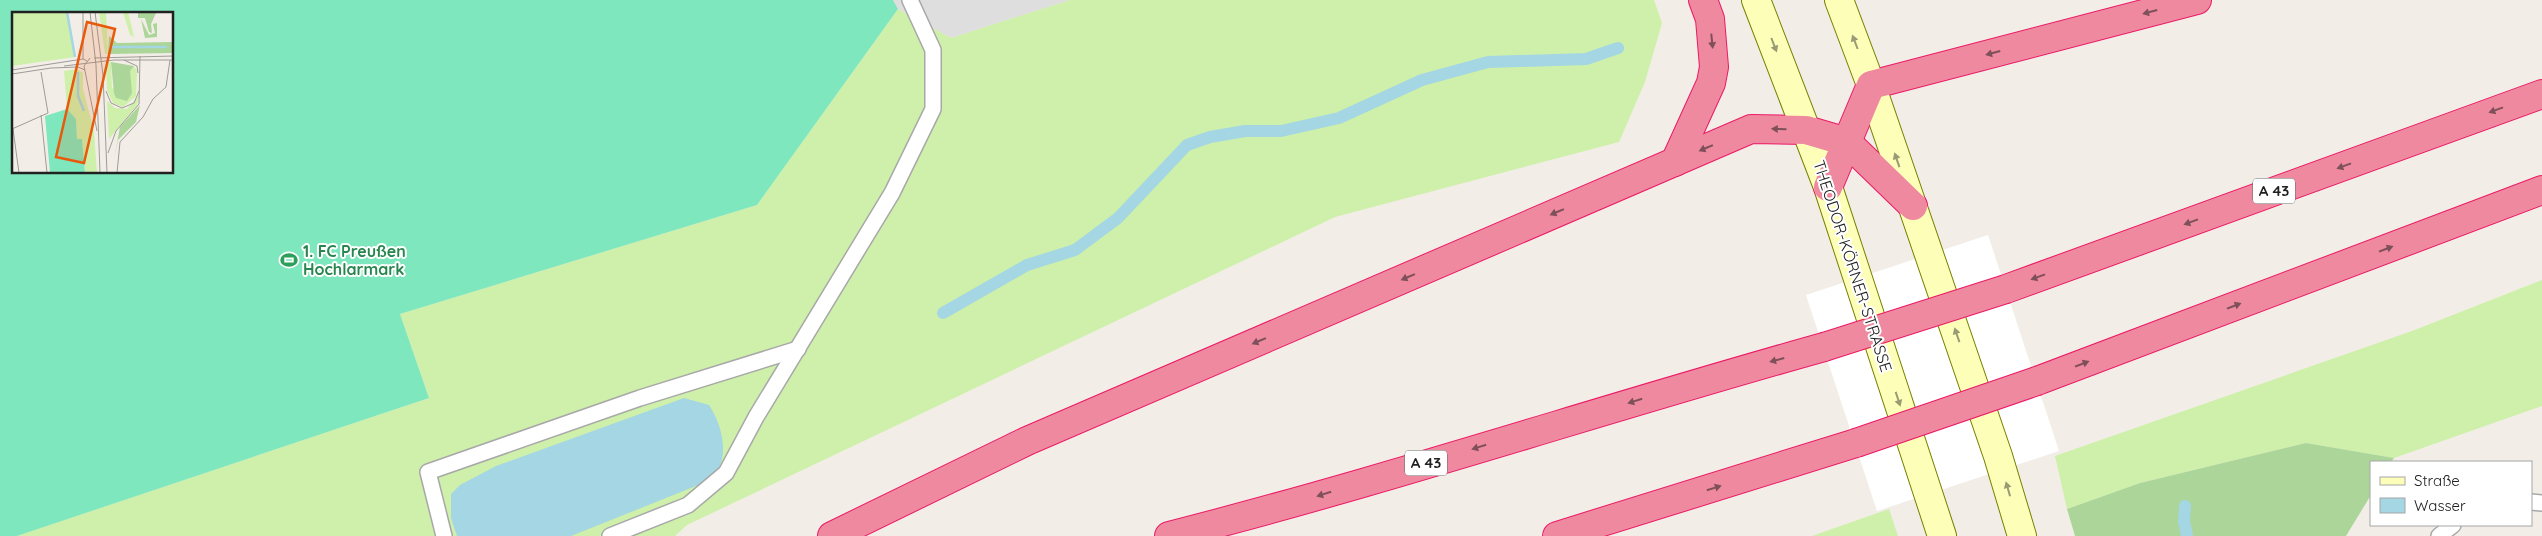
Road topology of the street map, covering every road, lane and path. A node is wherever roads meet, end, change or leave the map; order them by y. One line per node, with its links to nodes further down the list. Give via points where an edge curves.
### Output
1 (910, 0): 14 (lane, via 933,50 933,109 892,193)
2 (1703, 0): 10 (highway, one-way to 10, via 1710,19 1714,66 1711,83)
3 (1756, 0): 8 (main road, THEODOR-KÖRNER-STRASSE, one-way to 8)
4 (1839, 0): 6 (main road, one-way to 4)
5 (2197, 0): 6 (highway, one-way to 6)
6 (1871, 85): 9 (highway); 13 (main road, one-way to 6)
7 (2542, 94): 20 (highway, A 43, one-way to 20, bridge, via 2006,289 1824,348 1267,511)
8 (1806, 130): 9 (highway); 10 (highway, one-way to 10, via 1751,129); 11 (main road, THEODOR-KÖRNER-STRASSE)
9 (1847, 142): 11 (highway); 13 (highway)
10 (1674, 162): 19 (highway, one-way to 19, via 1027,441)
11 (1828, 187): 23 (main road, THEODOR-KÖRNER-STRASSE, one-way to 23)
12 (2542, 190): 15 (highway, one-way to 12, bridge, via 1856,444 2036,381)
13 (1912, 206): 24 (main road, one-way to 13, via 1998,456)
14 (798, 349): 17 (lane, via 640,398 428,472); 18 (lane, via 726,473 688,505)
15 (1668, 503): 21 (highway); 22 (highway)
16 (2452, 526): 25 (lane)
17 (444, 536)
18 (610, 536)
19 (832, 536)
20 (1169, 536)
21 (1557, 536)
22 (1595, 536)
23 (1942, 536)
24 (2022, 536)
25 (2439, 536)

